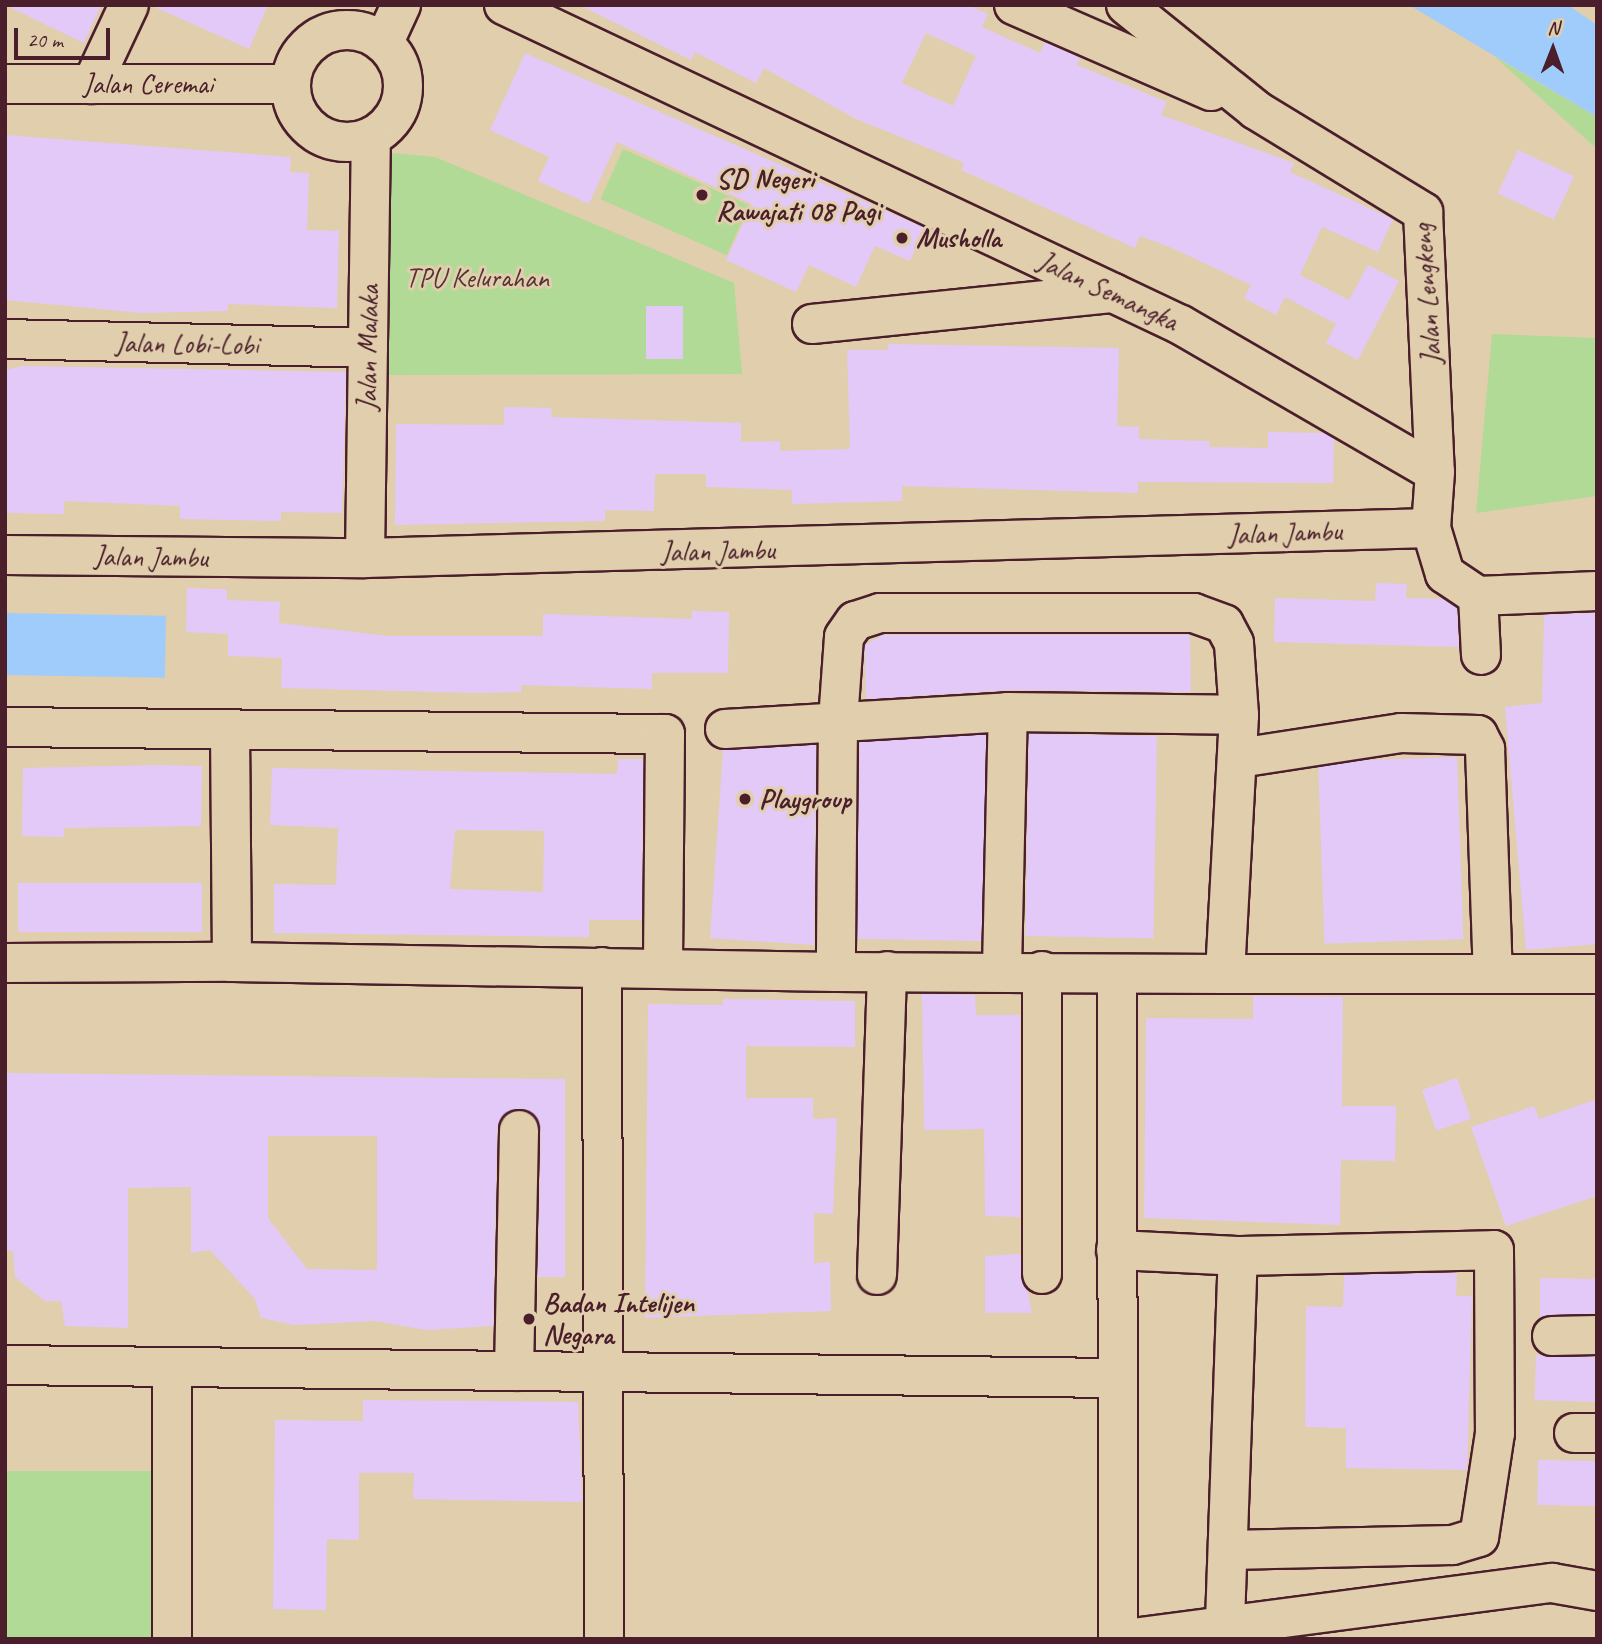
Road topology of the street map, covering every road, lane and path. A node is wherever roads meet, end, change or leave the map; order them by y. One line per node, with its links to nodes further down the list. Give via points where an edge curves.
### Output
1 (129, 5): 9 (street)
2 (401, 5): 7 (street)
3 (504, 5): 13 (street, Jalan Semangka)
4 (1014, 5): 6 (street, Jalan Lengkeng)
5 (1126, 5): 11 (street, Jalan Lengkeng)
6 (1054, 13): 11 (street, Jalan Lengkeng)
7 (384, 42): 10 (street, via 344,29 324,34 306,46); 12 (street, via 404,82 401,104)
8 (5, 84): 9 (street, Jalan Ceremai)
9 (92, 84): 10 (street, Jalan Ceremai)
10 (290, 84): 12 (street, via 305,124 325,138 349,143)
11 (1256, 110): 17 (street, Jalan Lengkeng, via 1423,212)
12 (371, 137): 16 (street, Jalan Malaka)
13 (1113, 293): 14 (street); 17 (street, Jalan Semangka, via 1181,325)
14 (812, 324)
15 (5, 339): 16 (street, Jalan Lobi-Lobi)
16 (368, 348): 20 (street, Jalan Malaka)
17 (1435, 472): 18 (street, Jalan Lengkeng)
18 (1431, 528): 20 (street, Jalan Jambu); 22 (street, via 1445,574)
19 (5, 555): 20 (street, Jalan Jambu)
20 (365, 558)
21 (1597, 591): 22 (street)
22 (1478, 596): 23 (street)
23 (1481, 655)
24 (1008, 712): 25 (street); 26 (street); 35 (street)
25 (1239, 715): 26 (street, via 1234,643 1224,624 1209,616 880,612 855,621 844,637); 30 (street)
26 (838, 720): 28 (street); 38 (street)
27 (5, 727): 29 (street)
28 (725, 729)
29 (230, 731): 31 (street); 34 (street, via 665,734)
30 (1239, 758): 39 (street, via 1401,733 1478,735 1485,749); 40 (street)
31 (232, 962): 32 (street); 33 (street)
32 (5, 963)
33 (602, 967): 34 (street); 53 (street)
34 (663, 967): 38 (street)
35 (1002, 969): 36 (street); 37 (street)
36 (887, 971): 38 (street); 47 (street)
37 (1042, 971): 42 (street); 46 (street)
38 (836, 972)
39 (1493, 973): 40 (street); 41 (street)
40 (1225, 974): 42 (street)
41 (1597, 974)
42 (1117, 975): 44 (street)
43 (519, 1130): 52 (street)
44 (1116, 1250): 45 (street); 54 (street)
45 (1238, 1256): 55 (street); 55 (street, via 1494,1250 1495,1433 1479,1537 1452,1545)
46 (1042, 1274)
47 (877, 1275)
48 (1597, 1335): 49 (street)
49 (1552, 1336)
50 (5, 1365): 51 (street)
51 (172, 1367): 52 (street); 58 (street)
52 (514, 1371): 53 (street)
53 (601, 1372): 54 (street); 59 (street)
54 (1116, 1378): 60 (street)
55 (1229, 1550): 57 (street)
56 (1597, 1591): 57 (street, via 1552,1583)
57 (1225, 1622): 61 (street)
58 (172, 1639)
59 (604, 1639)
60 (1118, 1639)
61 (1125, 1639)

